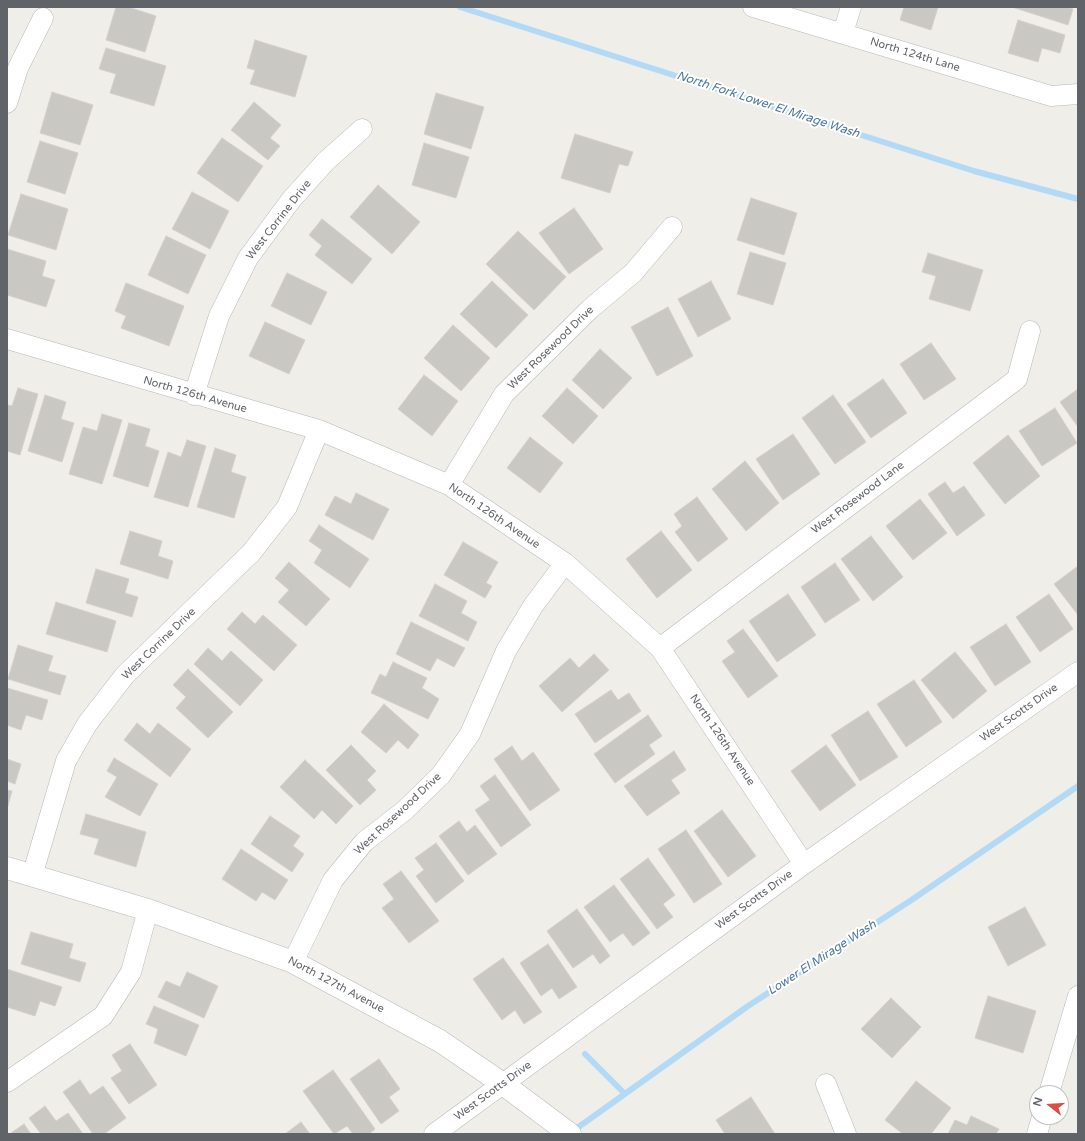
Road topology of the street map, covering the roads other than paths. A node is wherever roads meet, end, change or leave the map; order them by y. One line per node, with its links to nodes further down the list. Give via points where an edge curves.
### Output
1 (753, 7): 4 (street, North 124th Lane)
2 (851, 7): 4 (street)
3 (44, 18): 6 (street, via 18,68)
4 (843, 34): 5 (street, North 124th Lane, via 1051,96)
5 (1078, 94)
6 (7, 103)
7 (362, 129): 11 (street, West Corrine Drive, via 326,161 291,200 248,258 219,316)
8 (672, 227): 13 (street, West Rosewood Drive, via 633,273 590,309 504,394)
9 (1030, 331): 15 (street, West Rosewood Lane, via 1017,379)
10 (7, 339): 11 (street, North 126th Avenue)
11 (194, 395): 12 (street, North 126th Avenue)
12 (319, 430): 13 (street, North 126th Avenue); 19 (street, West Corrine Drive, via 287,507 251,553 125,676 87,724 66,761)
13 (449, 485): 14 (street, North 126th Avenue)
14 (565, 563): 15 (street, North 126th Avenue); 21 (street, West Rosewood Drive, via 533,606 506,651 470,734 441,775 404,811 364,842 333,880)
15 (660, 648): 17 (street, North 126th Avenue)
16 (1078, 672): 17 (street, West Scotts Drive)
17 (804, 864): 24 (street, West Scotts Drive)
18 (7, 868): 19 (street, North 127th Avenue)
19 (32, 876): 20 (street, North 127th Avenue)
20 (148, 910): 21 (street, North 127th Avenue); 23 (street, via 131,972 103,1016)
21 (293, 962): 24 (street, North 127th Avenue, via 440,1041)
22 (1078, 996): 26 (street)
23 (7, 1082)
24 (503, 1084): 27 (street, West Scotts Drive); 28 (street, North 127th Avenue)
25 (826, 1084): 29 (street)
26 (1051, 1085)
27 (434, 1134)
28 (570, 1134)
29 (846, 1134)

